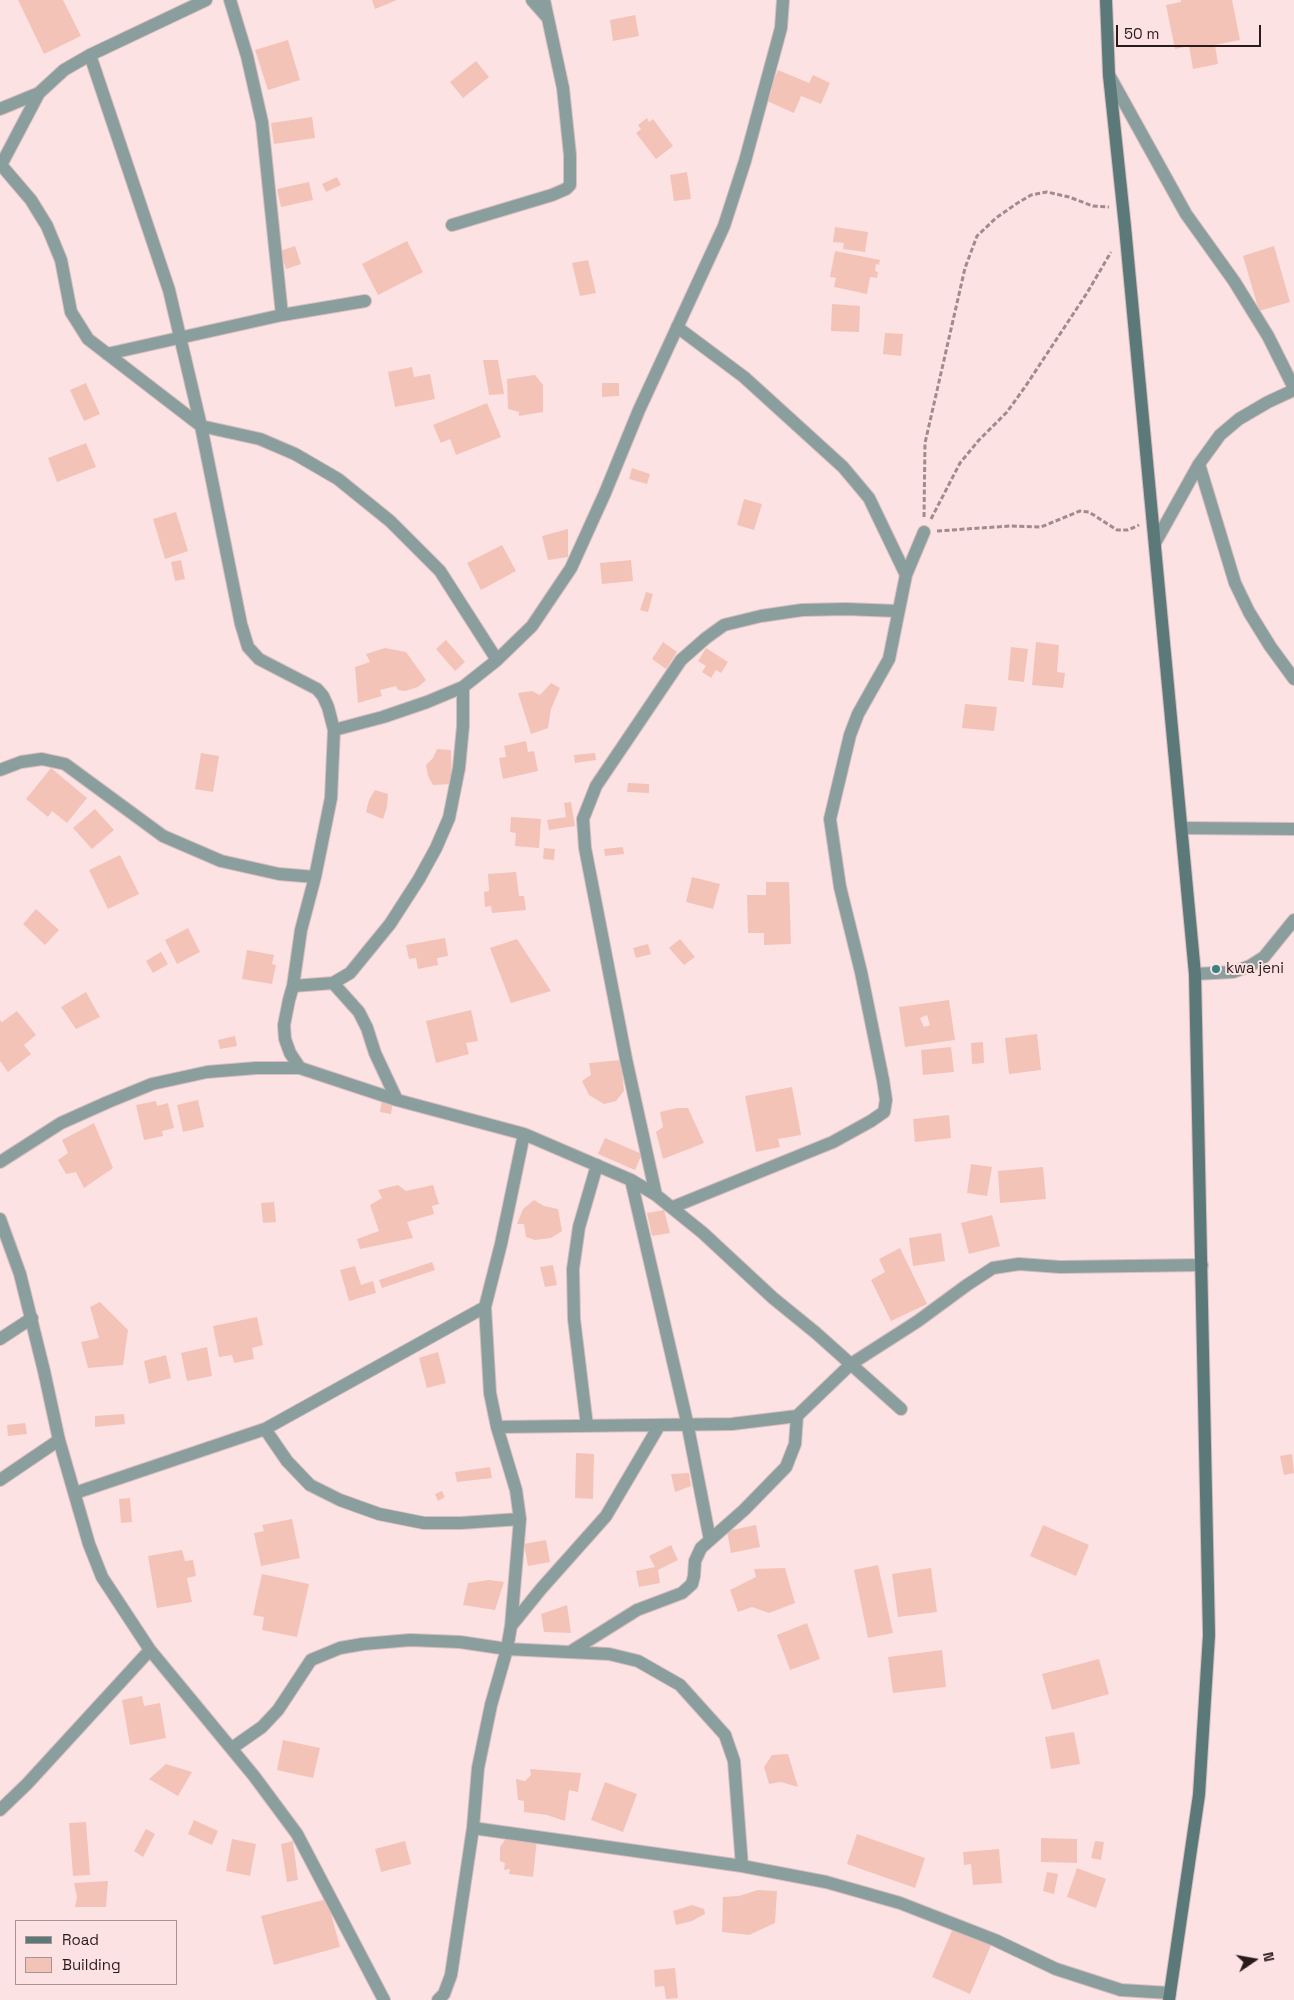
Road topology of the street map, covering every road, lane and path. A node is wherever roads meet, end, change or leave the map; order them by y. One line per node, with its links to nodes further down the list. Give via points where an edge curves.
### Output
1 (206, 0): 8 (street)
2 (230, 0): 17 (street, via 262,122)
3 (532, 0): 7 (street)
4 (544, 0): 7 (street)
5 (783, 0): 18 (street, via 781,28 746,161 724,226)
6 (1106, 0): 9 (street)
7 (548, 18): 14 (street, via 564,88 570,185 552,196)
8 (90, 55): 10 (street, via 64,70); 19 (street, via 169,290)
9 (1109, 75): 13 (street); 21 (street, via 1186,214 1268,336)
10 (39, 93): 11 (street); 12 (street)
11 (0, 109)
12 (1, 166): 20 (street, via 31,200 46,226 61,260 71,312 88,339)
13 (1123, 207): 15 (street); 25 (path, via 1093,206 1047,192 1031,195 996,218 977,236 965,268 925,443)
14 (452, 225)
15 (1125, 227): 24 (street); 25 (path, via 1087,293 1025,387 1007,412 960,463)
16 (365, 301): 17 (street)
17 (282, 315): 19 (street)
18 (677, 327): 27 (street, via 744,377 843,467 869,498); 29 (street, via 571,568 532,626)
19 (180, 337): 20 (street); 22 (street)
20 (107, 354): 22 (street)
21 (1294, 389): 23 (street, via 1239,419 1220,435)
22 (201, 426): 29 (street, via 260,439 295,454 338,479 390,520 440,571); 32 (street, via 248,647 259,659 317,689 328,707)
23 (1198, 464): 26 (street); 30 (street, via 1235,583 1266,640)
24 (1153, 520): 25 (path, via 1128,530 1117,530 1089,512 1080,511 1041,527); 26 (street)
25 (924, 532): 27 (street)
26 (1155, 543): 34 (street)
27 (906, 576): 28 (street)
28 (897, 612): 47 (street, via 802,610 724,625 681,660 596,786 583,819 586,848); 48 (street, via 889,659 850,735 830,819 840,887 883,1080 884,1112 833,1142)
29 (497, 660): 31 (street)
30 (1294, 679)
31 (463, 687): 32 (street, via 392,714); 39 (street, via 458,768 449,818 436,848 390,924 350,972)
32 (334, 730): 36 (street, via 331,798)
33 (0, 770): 36 (street, via 20,762 42,759 64,764 163,836 221,861 279,874)
34 (1182, 828): 35 (street); 38 (street)
35 (1294, 829)
36 (315, 877): 40 (street, via 301,930)
37 (1294, 920): 38 (street, via 1264,958 1250,966 1233,972)
38 (1195, 974): 50 (street)
39 (333, 983): 40 (street); 42 (street, via 359,1012)
40 (293, 986): 41 (street, via 285,1032 290,1053)
41 (300, 1068): 42 (street); 44 (street, via 206,1072 152,1084 62,1123)
42 (397, 1100): 43 (street)
43 (524, 1134): 45 (street); 51 (street)
44 (0, 1162)
45 (597, 1165): 46 (street); 58 (street, via 579,1226 573,1269 574,1319)
46 (631, 1180): 47 (street); 57 (street)
47 (656, 1195): 48 (street)
48 (673, 1207): 54 (street)
49 (0, 1219): 52 (street)
50 (1202, 1265): 54 (street, via 1060,1267 1020,1264 993,1268); 75 (street, via 1210,1635 1199,1795)
51 (485, 1307): 60 (street, via 490,1393); 61 (street)
52 (32, 1318): 53 (street); 62 (street)
53 (0, 1339)
54 (850, 1364): 55 (street); 56 (street)
55 (901, 1410)
56 (797, 1416): 57 (street, via 732,1424); 66 (street, via 795,1444 786,1467)
57 (688, 1425): 59 (street); 66 (street)
58 (587, 1426): 59 (street); 60 (street)
59 (659, 1426): 67 (street, via 606,1516)
60 (496, 1427): 65 (street, via 516,1490)
61 (265, 1429): 64 (street); 65 (street, via 287,1461 310,1485 379,1514 424,1523)
62 (59, 1440): 63 (street); 64 (street)
63 (0, 1480)
64 (75, 1493): 69 (street, via 102,1577)
65 (520, 1519): 67 (street)
66 (710, 1540): 70 (street, via 697,1554 692,1584 682,1593 637,1610)
67 (511, 1626): 68 (street)
68 (507, 1649): 70 (street); 71 (street, via 460,1642 410,1640 363,1644 324,1653 311,1660 278,1710 262,1727); 73 (street, via 478,1768)
69 (150, 1650): 71 (street); 72 (street)
70 (570, 1652): 74 (street, via 609,1654 638,1661 659,1671 680,1685 725,1736 734,1761)
71 (232, 1748): 76 (street, via 297,1834)
72 (0, 1810)
73 (473, 1828): 74 (street); 77 (street, via 451,1975 444,1994)
74 (742, 1866): 75 (street, via 826,1882 900,1903 995,1940 1056,1969 1121,1990)
75 (1169, 1997)
76 (384, 2000)
77 (438, 2000)

